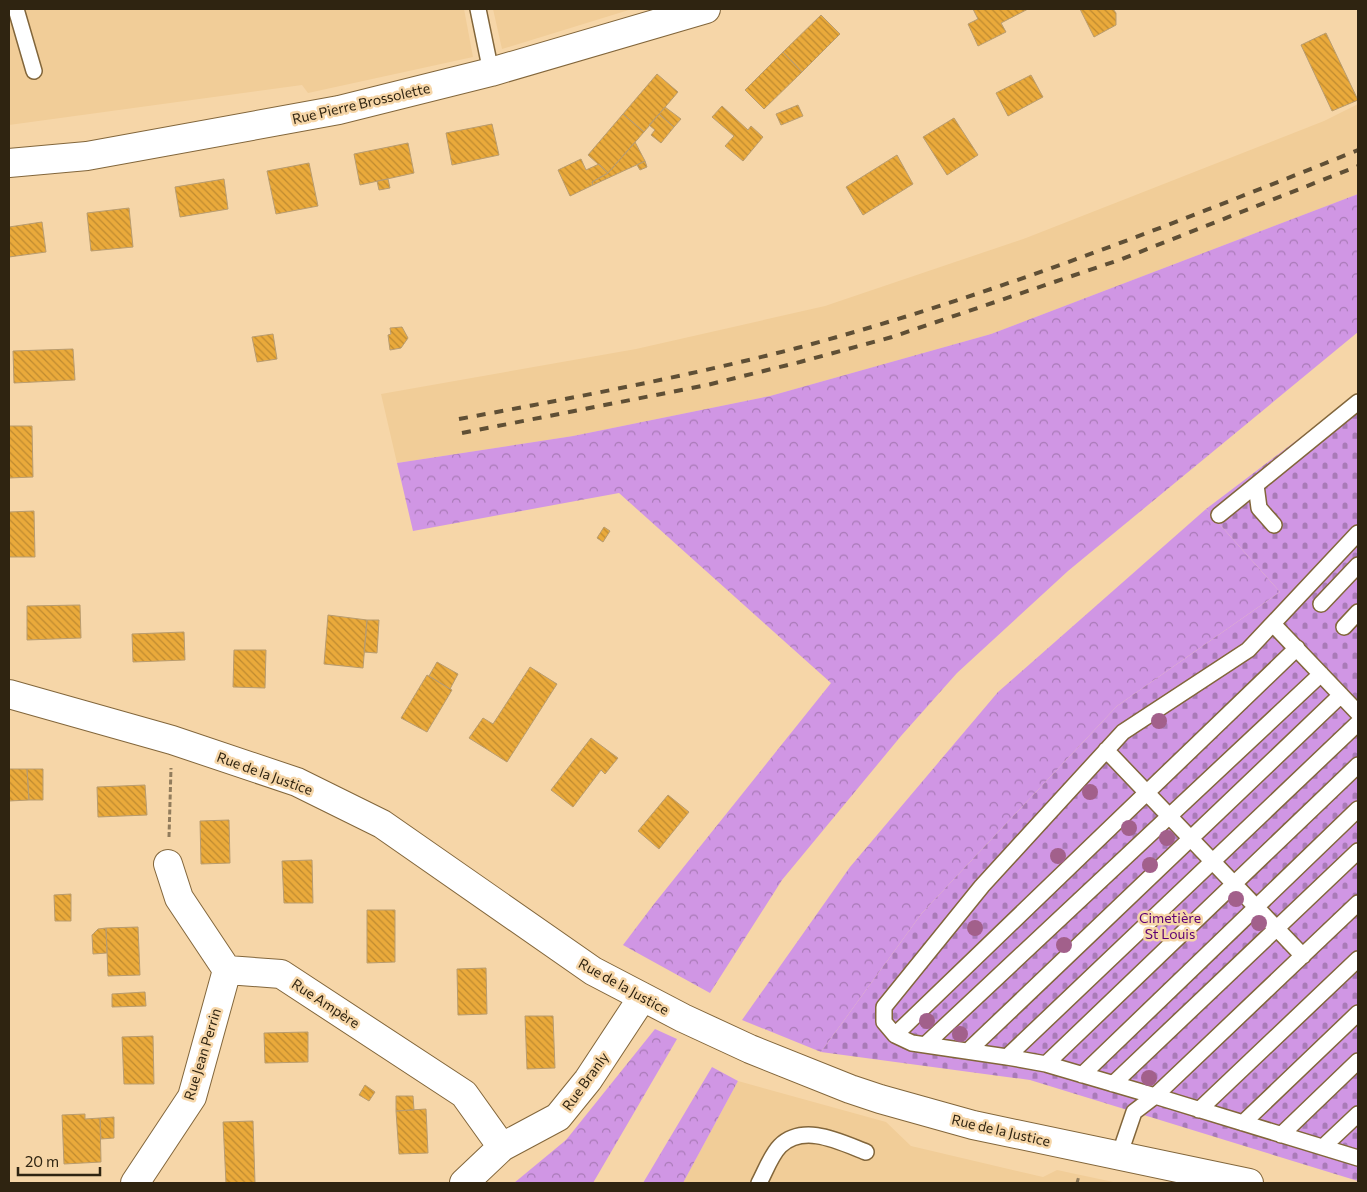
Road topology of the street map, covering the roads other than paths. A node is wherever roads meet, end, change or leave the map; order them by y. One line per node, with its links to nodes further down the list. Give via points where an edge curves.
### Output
1 (16, 9): 4 (lane)
2 (478, 9): 5 (lane)
3 (706, 9): 5 (street, Rue Pierre Brossolette)
4 (34, 70)
5 (491, 72): 6 (street, Rue Pierre Brossolette, via 339,110 87,156)
6 (9, 163)
7 (1358, 402): 8 (lane)
8 (1256, 485): 9 (lane); 10 (lane, via 1259,508)
9 (1220, 515)
10 (1274, 525)
11 (1358, 534): 15 (lane)
12 (1358, 565): 13 (lane)
13 (1321, 604)
14 (1358, 612): 16 (lane)
15 (1273, 624): 17 (lane); 23 (lane, via 1248,650 1123,732)
16 (1344, 626)
17 (1296, 648): 18 (lane); 25 (lane)
18 (1321, 674): 20 (lane); 27 (lane)
19 (9, 694): 39 (street, Rue de la Justice, via 172,740 296,782 382,824 593,971)
20 (1341, 695): 21 (lane); 28 (lane)
21 (1358, 713)
22 (1358, 723): 30 (lane)
23 (1106, 750): 25 (lane); 41 (lane, via 982,886 884,1007 884,1022)
24 (1358, 764): 32 (lane)
25 (1146, 792): 27 (lane); 41 (lane)
26 (1358, 809): 34 (lane)
27 (1169, 816): 28 (lane); 42 (lane)
28 (1191, 839): 30 (lane); 43 (lane)
29 (1358, 851): 35 (lane)
30 (1212, 861): 32 (lane); 44 (lane)
31 (168, 864): 38 (street, via 179,898)
32 (1234, 884): 34 (lane); 46 (lane)
33 (1358, 903): 36 (lane)
34 (1256, 907): 35 (lane); 47 (lane)
35 (1277, 928): 36 (lane); 48 (lane)
36 (1303, 956): 49 (lane)
37 (1358, 959): 50 (lane)
38 (227, 970): 54 (street, Rue Ampère, via 281,974 464,1094); 59 (street, Rue Jean Perrin, via 192,1097)
39 (642, 998): 54 (street, Rue Branly, via 588,1080 558,1117); 57 (street, Rue de la Justice, via 750,1049 880,1100 973,1125)
40 (1358, 1013): 52 (lane)
41 (895, 1035): 42 (lane, via 912,1044)
42 (926, 1045): 43 (lane)
43 (968, 1051): 44 (lane)
44 (1007, 1057): 46 (lane)
45 (1358, 1061): 53 (lane)
46 (1046, 1064): 47 (lane)
47 (1082, 1075): 48 (lane)
48 (1113, 1084): 49 (lane)
49 (1155, 1096): 50 (lane); 57 (lane, via 1134,1112)
50 (1199, 1110): 52 (lane)
51 (1358, 1114): 55 (lane)
52 (1243, 1123): 53 (lane)
53 (1281, 1135): 55 (lane)
54 (502, 1148): 60 (street, Rue Branly)
55 (1323, 1148): 58 (lane)
56 (866, 1152): 61 (lane, via 828,1138 792,1137 778,1147)
57 (1119, 1156): 62 (street, Rue de la Justice)
58 (1358, 1158)
59 (135, 1183)
60 (464, 1183)
61 (759, 1183)
62 (1249, 1183)

